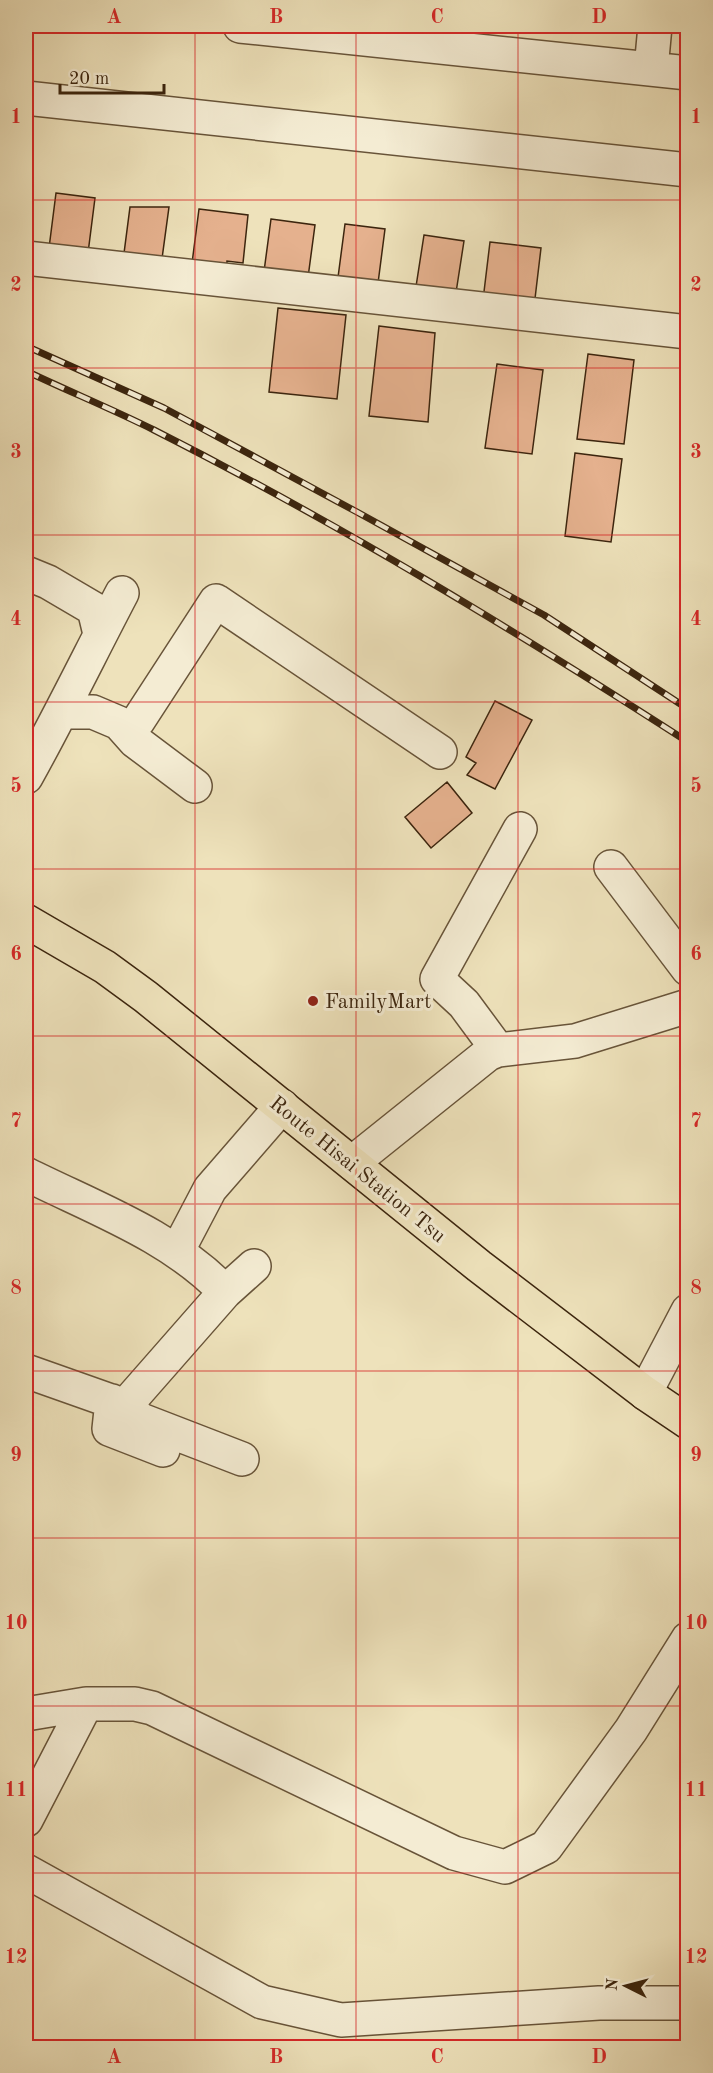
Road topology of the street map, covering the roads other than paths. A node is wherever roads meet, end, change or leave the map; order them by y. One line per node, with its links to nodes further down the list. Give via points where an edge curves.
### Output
1 (240, 26): 3 (street)
2 (655, 26): 3 (street)
3 (651, 69): 4 (street)
4 (687, 73)
5 (26, 98): 6 (street)
6 (687, 170)
7 (26, 258): 8 (street)
8 (687, 332)
9 (26, 573): 11 (street, via 94,609)
10 (122, 593): 11 (street)
11 (100, 634): 12 (street)
12 (62, 712): 13 (street, via 93,712); 15 (street)
13 (126, 730): 14 (street, via 138,721 216,601); 16 (street)
14 (440, 752)
15 (26, 777)
16 (195, 786)
17 (520, 829): 22 (street, via 437,979 464,1004)
18 (611, 867): 20 (street)
19 (26, 921): 23 (main road, Route Hisai Station Tsu, via 105,967)
20 (687, 969)
21 (687, 1006): 22 (street, via 575,1041)
22 (498, 1050): 24 (street)
23 (282, 1106): 24 (main road, Route Hisai Station Tsu); 26 (street, via 210,1189)
24 (352, 1163): 31 (main road, Route Hisai Station Tsu)
25 (26, 1174): 26 (street)
26 (178, 1250): 28 (street)
27 (254, 1266): 28 (street)
28 (225, 1292): 32 (street)
29 (687, 1311): 31 (street)
30 (26, 1371): 32 (street)
31 (645, 1393): 33 (main road, Route Hisai Station Tsu)
32 (118, 1404): 34 (street, via 141,1420); 35 (street, via 109,1429)
33 (687, 1422)
34 (242, 1459)
35 (202, 1466)
36 (687, 1639): 37 (street, via 631,1730 546,1847 505,1867 454,1853 152,1708)
37 (86, 1704): 38 (street); 39 (street)
38 (26, 1714)
39 (26, 1820)
40 (26, 1870): 41 (street, via 262,2002 304,2013 340,2020 386,2019 599,2003)
41 (687, 2003)

